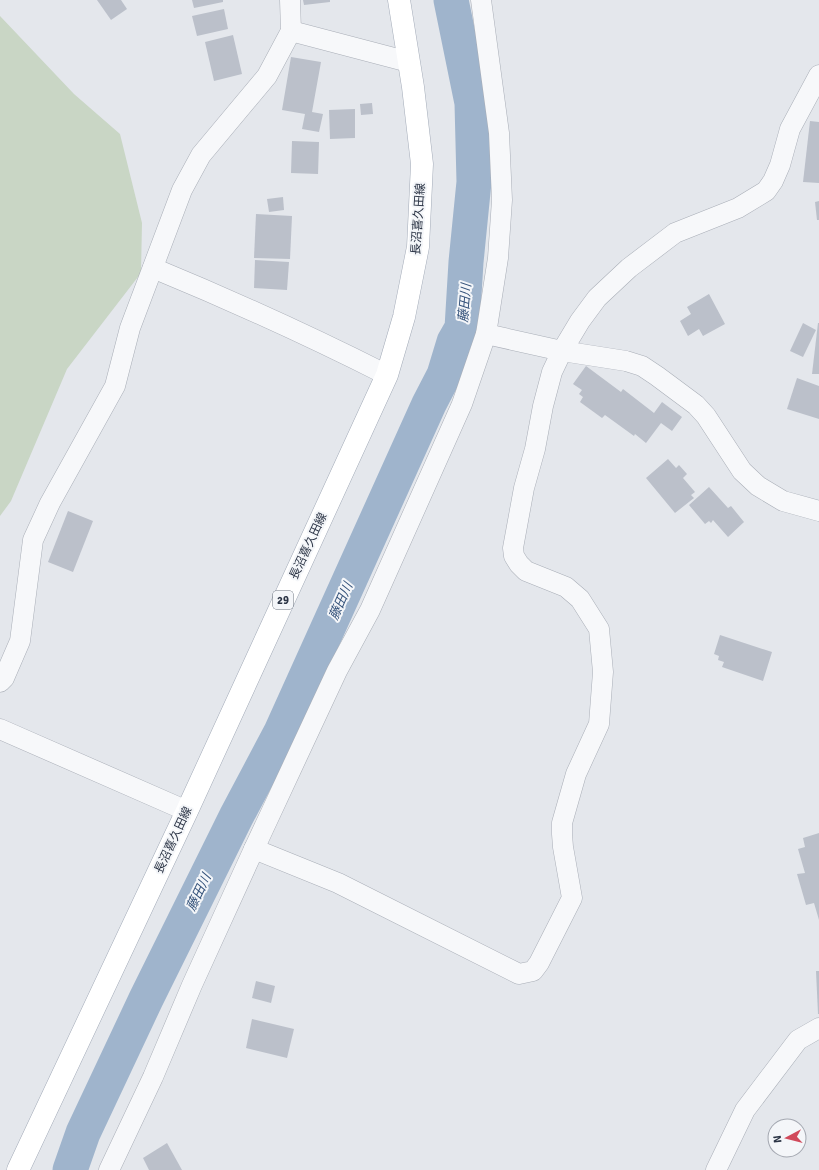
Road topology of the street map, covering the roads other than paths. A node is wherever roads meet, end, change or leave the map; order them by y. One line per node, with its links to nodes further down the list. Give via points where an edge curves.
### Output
1 (290, 0): 4 (street)
2 (399, 0): 5 (main road, 長沼喜久田線 / 29)
3 (481, 0): 8 (street, via 499,133 502,200 498,258)
4 (292, 31): 5 (street); 7 (street, via 267,76 201,155 182,190)
5 (409, 62): 10 (main road, 長沼喜久田線 / 29, via 422,164 418,247 404,317)
6 (819, 75): 9 (street, via 790,129 780,165 766,191 738,208 675,233 629,268 597,298)
7 (153, 268): 10 (street, via 315,339); 12 (street, via 130,328 115,386 50,503 33,540 20,641)
8 (486, 334): 9 (street); 15 (street, via 462,404 377,596 337,671)
9 (562, 351): 11 (street, via 642,366 696,405 742,471 758,486 783,500); 15 (street, via 552,372 543,406 513,548 514,556 526,571 566,587 580,599 599,629 602,678 599,724 576,774 562,823 563,847 572,898 539,963 533,971 519,974 338,883)
10 (387, 375): 14 (main road, 長沼喜久田線 / 29)
11 (819, 511)
12 (0, 682)
13 (0, 728): 14 (street)
14 (187, 811): 17 (main road, 長沼喜久田線 / 29)
15 (254, 849): 18 (street, via 153,1078)
16 (819, 1028): 19 (street, via 798,1040 745,1110)
17 (18, 1170)
18 (109, 1170)
19 (716, 1170)

